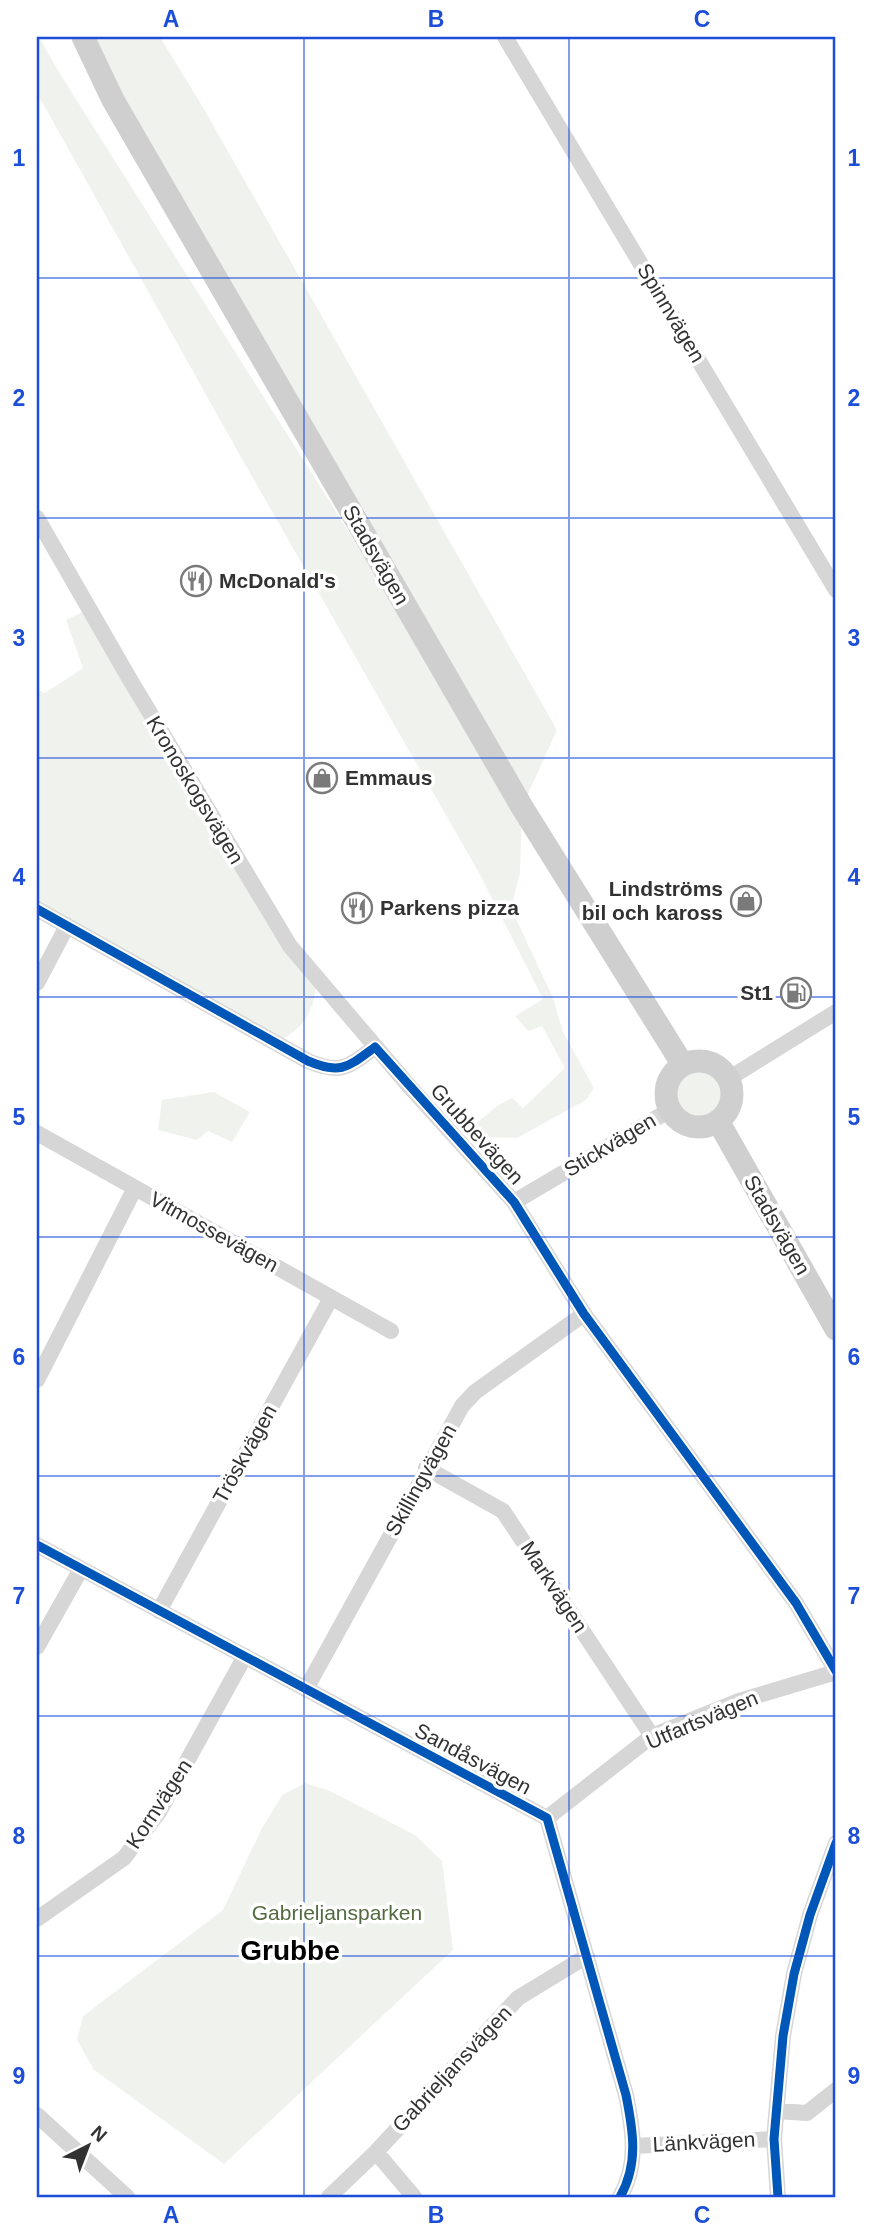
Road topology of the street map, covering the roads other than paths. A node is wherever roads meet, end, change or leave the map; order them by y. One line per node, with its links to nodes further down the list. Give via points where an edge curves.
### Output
1 (83, 37): 10 (main road, Stadsvägen, via 113,100 515,795)
2 (505, 37): 4 (street, Spinnvägen)
3 (37, 518): 9 (street, Kronoskogsvägen, via 290,946)
4 (836, 590)
5 (37, 909): 6 (street)
6 (67, 926): 7 (street); 9 (street, via 307,1061 342,1068)
7 (37, 983)
8 (836, 1012): 11 (street)
9 (375, 1047): 16 (street, Grubbevägen)
10 (683, 1065): 11 (main road, via 707,1062); 12 (main road, via 669,1080)
11 (728, 1079): 13 (main road, via 732,1097)
12 (670, 1110): 13 (main road, via 692,1126); 16 (street, Stickvägen)
13 (718, 1121): 19 (main road, Stadsvägen)
14 (37, 1133): 15 (street, Vitmossevägen)
15 (135, 1188): 17 (street, Vitmossevägen); 21 (street)
16 (514, 1202): 18 (street, Grubbevägen)
17 (331, 1297): 20 (street, Vitmossevägen); 25 (street, Tröskvägen)
18 (584, 1314): 22 (street, Skillingvägen, via 475,1392 461,1406); 28 (street, Grubbevägen, via 796,1603)
19 (836, 1329)
20 (391, 1331)
21 (37, 1380)
22 (426, 1468): 29 (street, Skillingvägen); 30 (street, Markvägen, via 503,1510)
23 (37, 1545): 24 (street, Sandåsvägen)
24 (81, 1569): 25 (street, Sandåsvägen); 26 (street)
25 (159, 1611): 27 (street, Sandåsvägen)
26 (37, 1647)
27 (245, 1656): 29 (street, Sandåsvägen); 33 (street, Kornvägen, via 159,1812 124,1858)
28 (836, 1671): 30 (street, Utfartsvägen, via 739,1701)
29 (306, 1689): 31 (street, Sandåsvägen)
30 (652, 1737): 31 (street, Utfartsvägen)
31 (547, 1818): 34 (street, Sandåsvägen)
32 (836, 1843): 36 (street, via 794,1974)
33 (37, 1919)
34 (587, 1956): 39 (street, Sandåsvägen, via 626,2095); 40 (street, Gabrieljansvägen, via 518,1998)
35 (836, 2090): 36 (street, via 807,2113)
36 (777, 2111): 38 (street)
37 (37, 2115): 41 (street)
38 (774, 2139): 39 (street, Länkvägen); 45 (street)
39 (634, 2146): 44 (street, Sandåsvägen, via 632,2168)
40 (376, 2152): 42 (street, Gabrieljansvägen); 43 (street)
41 (127, 2197)
42 (329, 2197)
43 (414, 2197)
44 (620, 2197)
45 (778, 2197)

